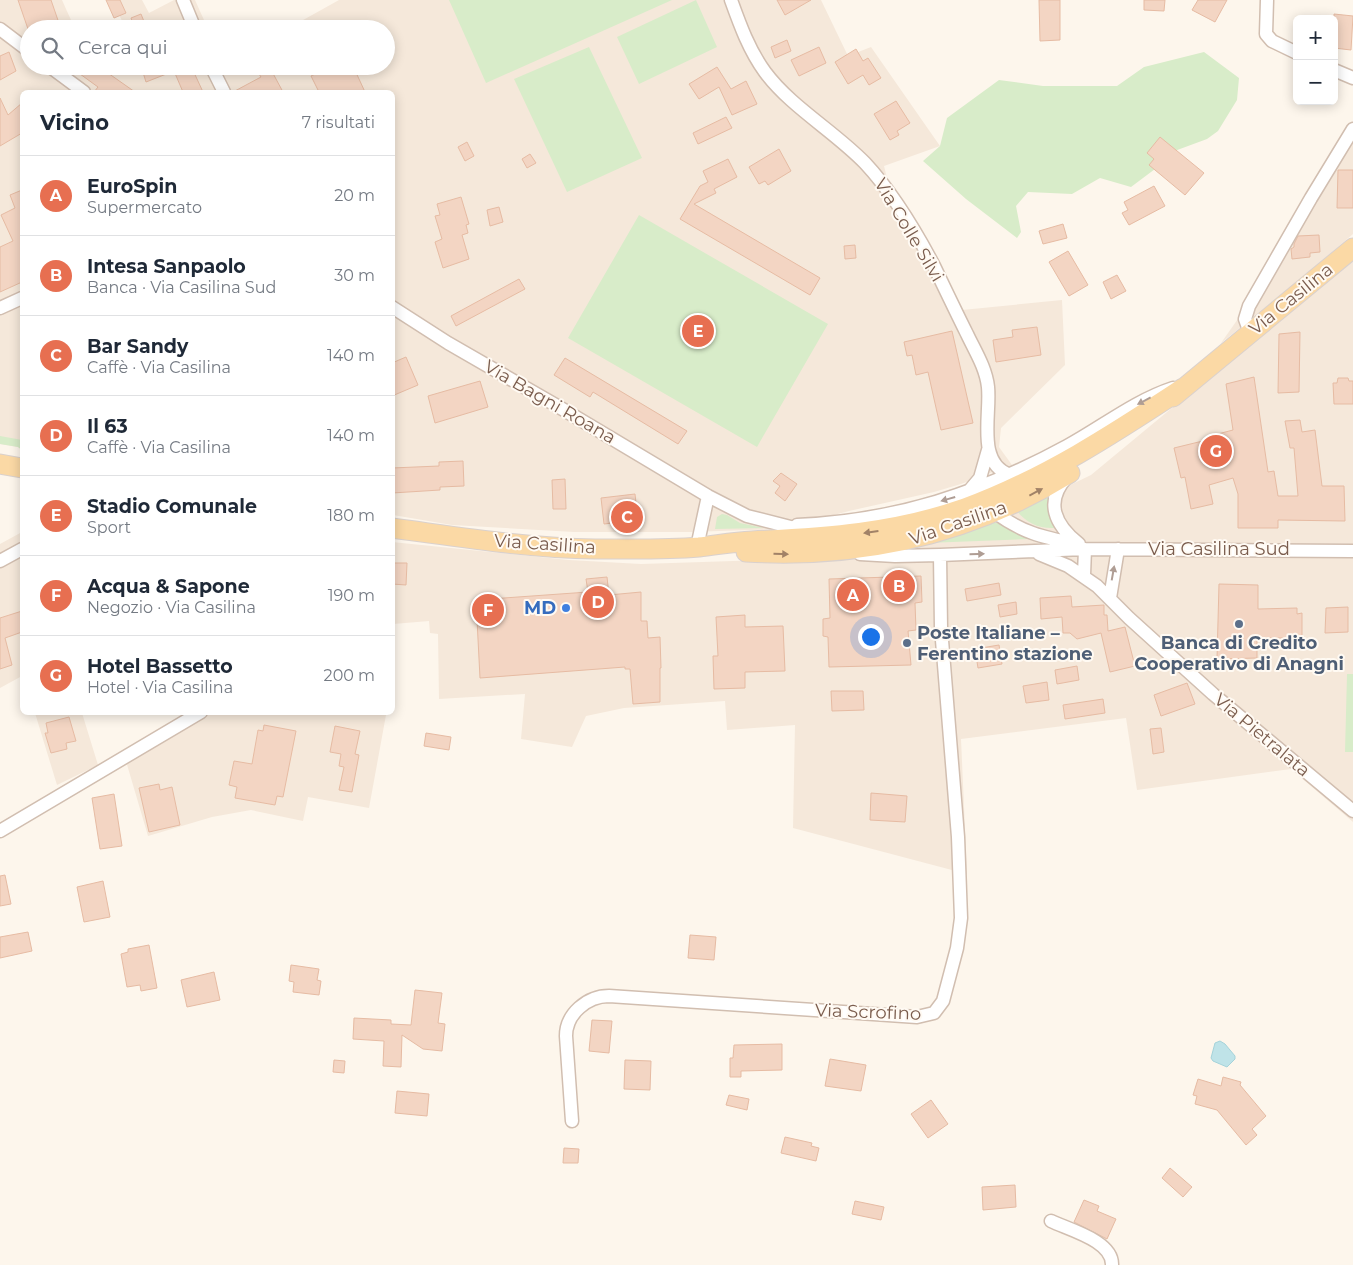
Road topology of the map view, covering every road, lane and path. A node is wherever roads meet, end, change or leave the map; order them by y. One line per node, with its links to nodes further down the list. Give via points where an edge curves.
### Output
1 (183, 0): 4 (street)
2 (731, 0): 21 (street, Via Colle Silvi, via 748,45 764,71 782,91 871,169 918,237 984,370 988,390)
3 (1267, 0): 7 (street, via 1266,34 1272,41)
4 (191, 20)
5 (0, 29): 6 (street)
6 (20, 44)
7 (1293, 51)
8 (1338, 72): 11 (street)
9 (61, 75): 12 (street)
10 (216, 75): 13 (street)
11 (1353, 78)
12 (81, 90)
13 (223, 90)
14 (1353, 129): 19 (street, via 1250,306 1245,319)
15 (1353, 248): 19 (main road, Via Casilina)
16 (20, 299): 17 (street)
17 (0, 308)
18 (395, 309): 27 (street, Via Bagni Roana, via 448,344)
19 (1250, 333): 20 (main road, Via Casilina)
20 (1186, 386): 24 (main road, Via Casilina, via 1134,429); 25 (street, one-way to 25, via 1155,395); 29 (main road, Via Casilina, via 1051,470 966,507)
21 (988, 447): 25 (street, via 995,466); 26 (street, via 980,478)
22 (0, 464): 23 (main road)
23 (20, 468)
24 (1076, 469): 28 (main road, Via Casilina, one-way to 24, via 1038,492); 34 (street, via 1059,487 1054,507 1060,526)
25 (1010, 475): 26 (street)
26 (967, 493): 30 (street, one-way to 30, via 872,518)
27 (708, 496): 30 (street, Via Bagni Roana, via 747,516); 33 (street)
28 (994, 512): 29 (street); 34 (street, via 1028,533); 37 (main road, Via Casilina, via 920,538)
29 (910, 524): 32 (main road, Via Casilina, one-way to 32)
30 (785, 525): 32 (street)
31 (395, 528): 33 (main road, Via Casilina, via 530,546 596,549)
32 (826, 537): 33 (main road, Via Casilina)
33 (697, 547): 37 (main road, Via Casilina, one-way to 37, via 781,554)
34 (1082, 547): 35 (street, Via Casilina Sud); 38 (street, Via Casilina Sud); 42 (street)
35 (1118, 549): 39 (street, Via Casilina Sud); 43 (street, one-way to 35)
36 (20, 550): 41 (street)
37 (841, 551): 40 (street, Via Casilina Sud, via 885,556)
38 (1031, 551): 40 (street, Via Casilina Sud, one-way to 38); 42 (street, Via Pietralata, via 1053,558)
39 (1353, 551)
40 (940, 555): 47 (street, Via Scrofino, via 941,628 961,901 957,948 941,1005 930,1015 917,1017 598,997 579,1008 568,1026)
41 (0, 561)
42 (1084, 575): 43 (street, Via Pietralata)
43 (1110, 598): 45 (street, Via Pietralata, via 1213,694)
44 (196, 715): 46 (street)
45 (1353, 811)
46 (0, 831)
47 (572, 1122)
48 (1051, 1221): 49 (street, via 1103,1245 1110,1254)
49 (1112, 1265)

